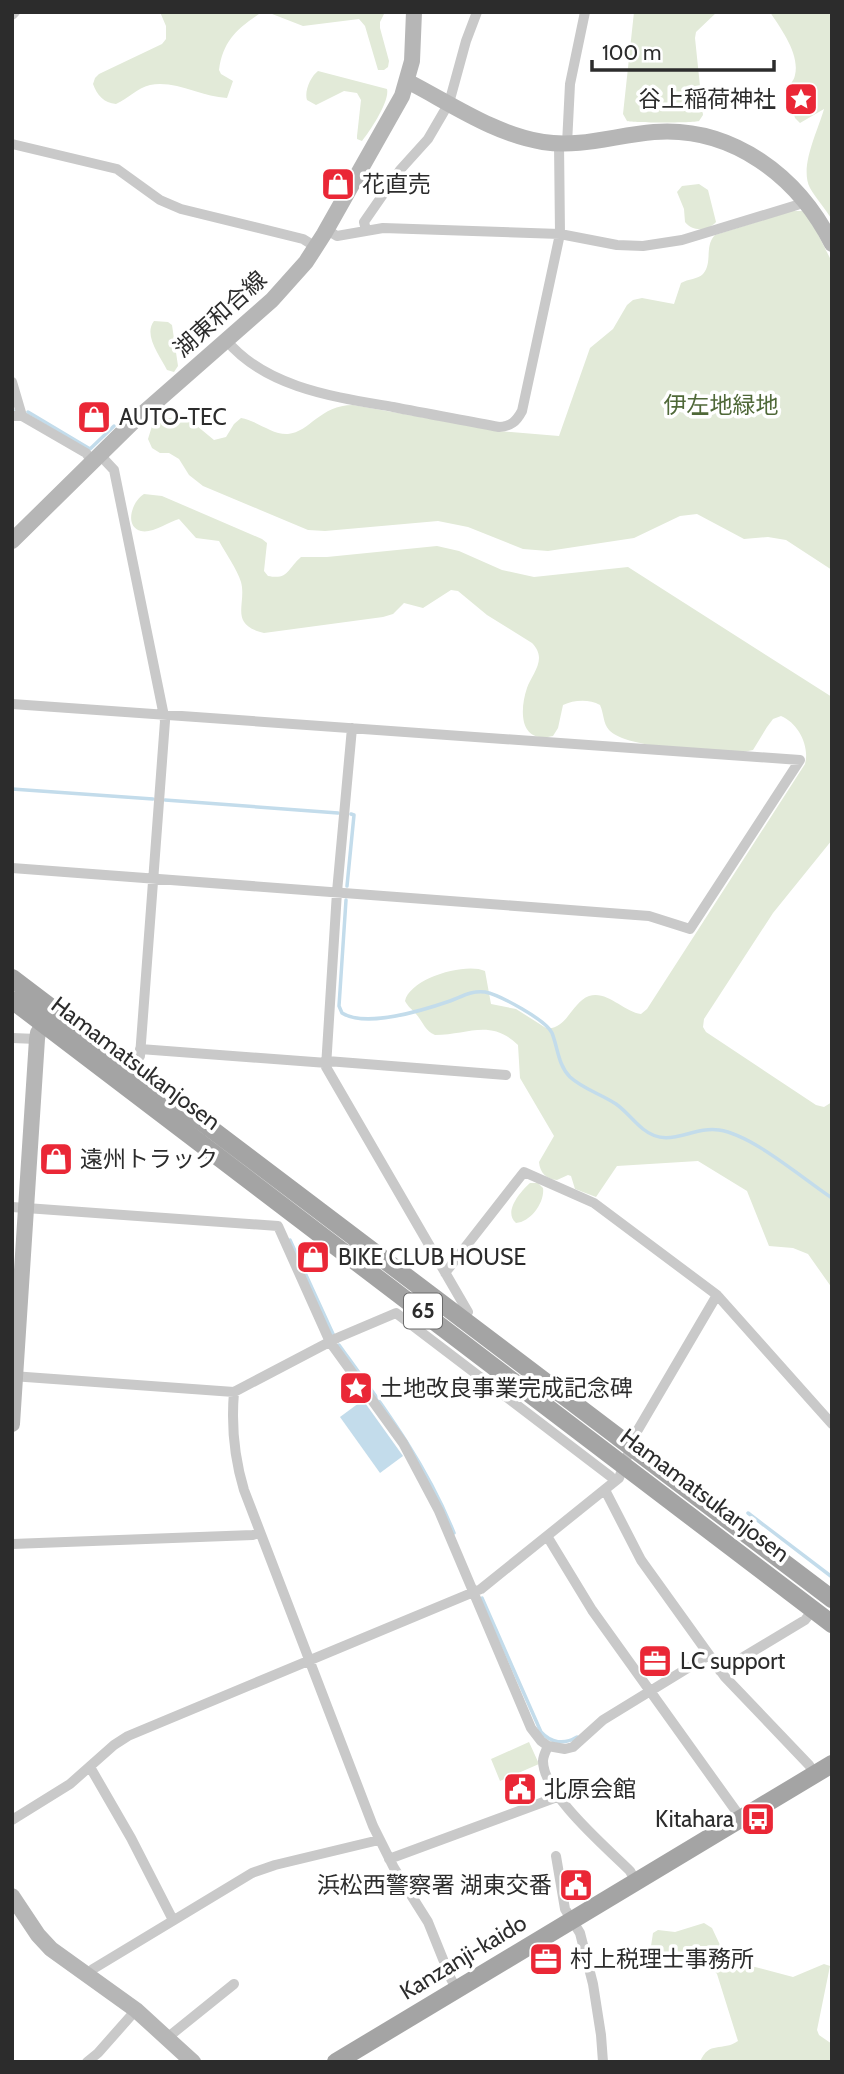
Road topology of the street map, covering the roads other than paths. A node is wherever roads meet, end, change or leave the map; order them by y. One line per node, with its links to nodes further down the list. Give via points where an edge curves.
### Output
1 (414, 12): 4 (street, 湖東和合線, via 414,48)
2 (477, 12): 5 (street)
3 (585, 12): 6 (street)
4 (407, 81): 5 (street); 9 (street, 湖東和合線)
5 (449, 103): 6 (street, via 524,138); 10 (street, via 428,139 400,170 365,222)
6 (563, 143): 8 (street, via 657,132 704,136 768,164); 11 (street)
7 (12, 144): 13 (street, via 117,169 170,205 303,239)
8 (805, 199): 11 (street, via 656,245 617,245); 12 (street)
9 (327, 230): 10 (street, via 337,236); 13 (street, 湖東和合線)
10 (366, 230): 11 (street)
11 (560, 234): 14 (street, via 522,411 509,426 317,393 271,374 236,352)
12 (832, 243)
13 (316, 247): 14 (street, 湖東和合線, via 284,288)
14 (226, 340): 17 (street, 湖東和合線)
15 (12, 382): 16 (street)
16 (17, 416): 17 (street)
17 (96, 457): 18 (street, 湖東和合線); 20 (street, via 114,470)
18 (12, 541)
19 (12, 704): 20 (street)
20 (163, 715): 21 (street); 23 (street)
21 (352, 728): 24 (street); 24 (street, via 800,760 690,929 649,916)
22 (12, 867): 23 (street)
23 (154, 878): 24 (street); 29 (street)
24 (337, 892): 30 (street)
25 (12, 978): 31 (main road, Hamamatsukanjosen / 65)
26 (12, 1000): 27 (main road, Hamamatsukanjosen / 65)
27 (41, 1032): 28 (street); 33 (street); 36 (main road, Hamamatsukanjosen / 65)
28 (12, 1038)
29 (140, 1049): 30 (street); 31 (street)
30 (327, 1062): 32 (street); 34 (street)
31 (131, 1068): 36 (main road, Hamamatsukanjosen / 65)
32 (506, 1075)
33 (19, 1207): 37 (street, via 278,1226); 38 (street)
34 (445, 1273): 35 (street, via 524,1172 594,1203); 36 (street, via 468,1312)
35 (717, 1295): 41 (street); 42 (street)
36 (452, 1333): 37 (street, via 396,1313); 42 (main road, Hamamatsukanjosen / 65); 43 (street)
37 (330, 1342): 39 (street); 49 (street, via 403,1443 439,1511)
38 (14, 1376): 39 (street); 40 (street)
39 (234, 1392): 45 (street, via 234,1452)
40 (12, 1424)
41 (832, 1424)
42 (627, 1455): 43 (street); 48 (main road, Hamamatsukanjosen / 65)
43 (615, 1482): 44 (street)
44 (605, 1490): 46 (street); 53 (street, via 636,1553)
45 (260, 1532): 47 (street); 54 (street)
46 (547, 1536): 49 (street); 56 (street)
47 (12, 1544)
48 (760, 1556): 50 (main road, Hamamatsukanjosen / 65); 51 (main road, Hamamatsukanjosen / 65)
49 (472, 1592): 54 (street); 57 (street, via 531,1728)
50 (832, 1599)
51 (813, 1609): 52 (main road, Hamamatsukanjosen / 65); 55 (street, via 805,1620)
52 (832, 1624)
53 (709, 1655): 55 (street); 56 (street)
54 (309, 1660): 58 (street, via 128,1737); 63 (street)
55 (720, 1671): 59 (street, via 809,1765)
56 (650, 1691): 57 (street, via 598,1723 573,1746); 61 (street)
57 (548, 1746): 60 (street, via 544,1766)
58 (90, 1767): 62 (street); 68 (street)
59 (826, 1772): 61 (main road, Kanzanji-kaido)
60 (557, 1797): 65 (street); 66 (street)
61 (741, 1818): 66 (main road, Kanzanji-kaido)
62 (12, 1819)
63 (379, 1840): 65 (street); 68 (street, via 263,1869)
64 (556, 1856): 69 (street, via 565,1909)
65 (389, 1859): 72 (street, via 428,1922)
66 (636, 1882): 69 (main road, Kanzanji-kaido)
67 (12, 1896): 70 (street, via 44,1942)
68 (173, 1920): 70 (street)
69 (572, 1920): 72 (main road, Kanzanji-kaido); 78 (street, via 580,1933 593,1984)
70 (88, 1976): 73 (street)
71 (234, 1984): 74 (street)
72 (457, 1989): 77 (main road, Kanzanji-kaido)
73 (136, 2010): 74 (street); 75 (street)
74 (167, 2038): 76 (street)
75 (87, 2062)
76 (193, 2062)
77 (336, 2062)
78 (603, 2062)

